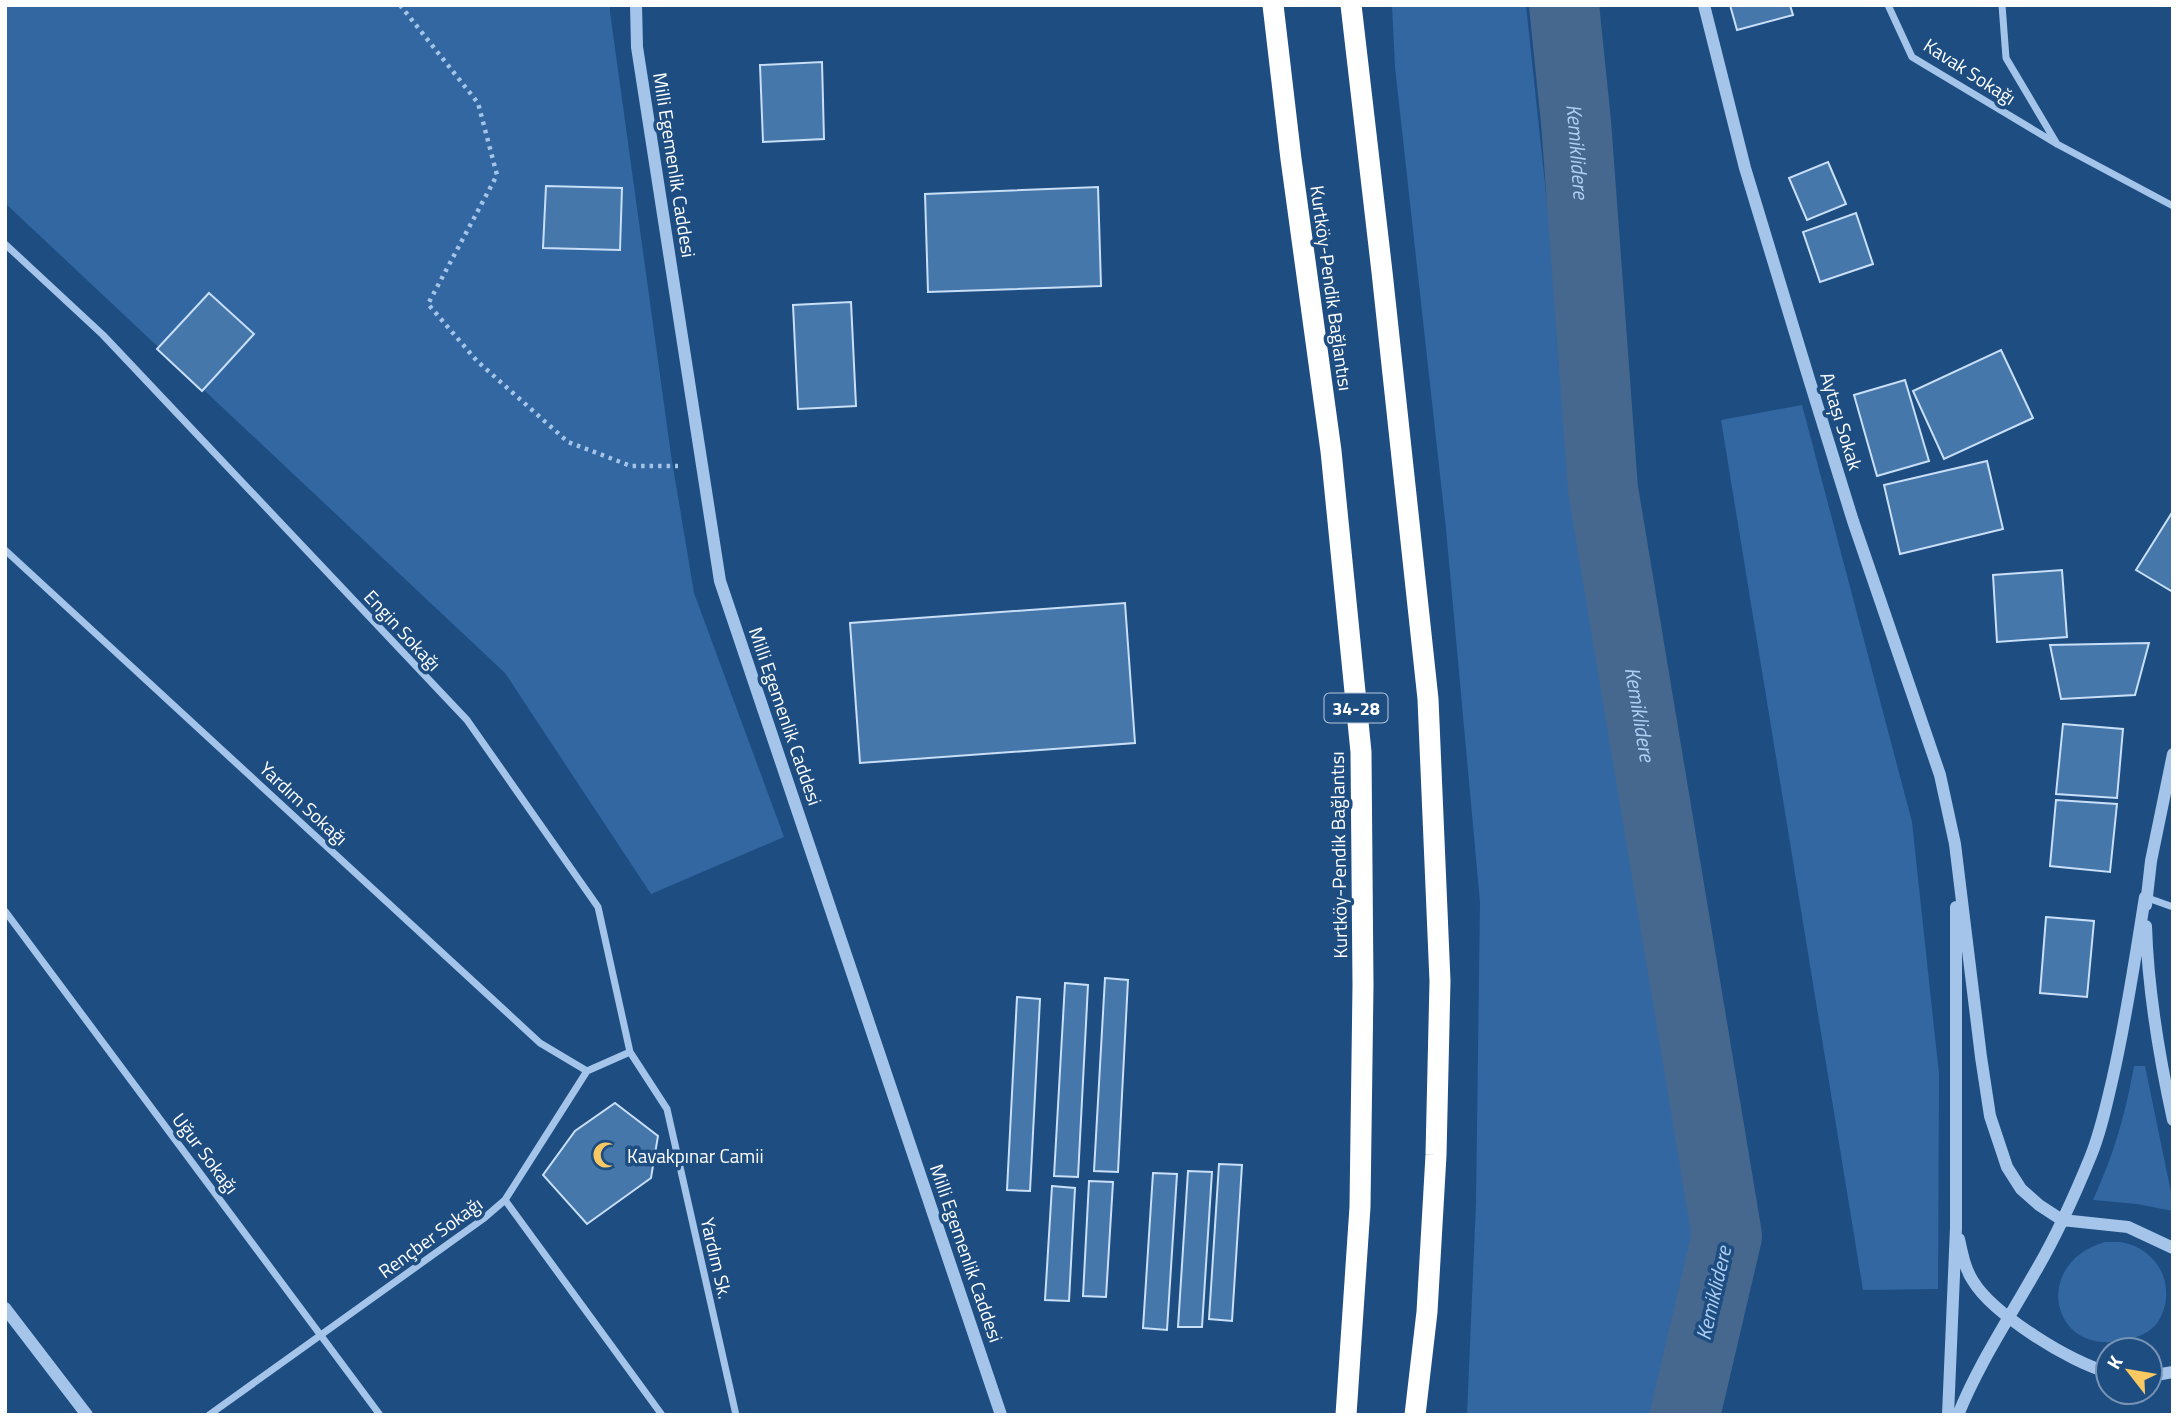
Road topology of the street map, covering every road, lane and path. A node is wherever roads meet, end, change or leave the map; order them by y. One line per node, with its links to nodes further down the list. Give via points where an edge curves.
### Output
1 (400, 5): 11 (path, via 478,103 497,175 428,304 477,361 568,442 631,466)
2 (636, 5): 11 (street, Milli Egemenlik Caddesi, via 637,47)
3 (1273, 5): 36 (highway, Kurtköy-Pendik Bağlantısı / 34-28, via 1331,451 1361,752 1360,1207)
4 (1351, 5): 37 (highway, via 1428,699 1440,994 1427,1312)
5 (1704, 5): 14 (street, Aytaşı Sokak, via 1749,181 1853,521 1940,775)
6 (1888, 5): 8 (street, Kavak Sokağı, via 1912,57)
7 (2002, 5): 8 (street, via 2006,58)
8 (2057, 144): 9 (street, Kavak Sokağı)
9 (2173, 206)
10 (5, 244): 18 (street, Engin Sokağı, via 103,335 467,720 598,907)
11 (702, 466): 35 (street, Milli Egemenlik Caddesi, via 720,581)
12 (5, 550): 19 (street, Yardım Sokağı, via 540,1043)
13 (2173, 754): 15 (street)
14 (1955, 844): 23 (street, via 1990,1116 2007,1167 2021,1189); 24 (street)
15 (2145, 897): 16 (street); 21 (street, via 2151,996); 23 (street, via 2106,1109)
16 (2173, 907)
17 (5, 911): 28 (street, Uğur Sokağı)
18 (630, 1052): 19 (street); 20 (street, Engin Sokağı)
19 (587, 1071): 22 (street, Rençber Sokağı)
20 (667, 1109): 34 (street, Yardım Sk.)
21 (2173, 1120)
22 (505, 1200): 28 (street, Rençber Sokağı); 33 (street)
23 (2062, 1220): 25 (street, via 2128,1227); 27 (street)
24 (1956, 1228): 27 (street, via 1973,1281); 38 (street)
25 (2173, 1248)
26 (5, 1308): 30 (street)
27 (2009, 1316): 29 (street, via 2055,1350); 39 (street)
28 (322, 1335): 31 (street, Rençber Sokağı); 32 (street, Uğur Sokağı)
29 (2094, 1369)
30 (87, 1415)
31 (209, 1415)
32 (380, 1415)
33 (662, 1415)
34 (736, 1415)
35 (1001, 1415)
36 (1346, 1415)
37 (1415, 1415)
38 (1948, 1415)
39 (1958, 1415)

